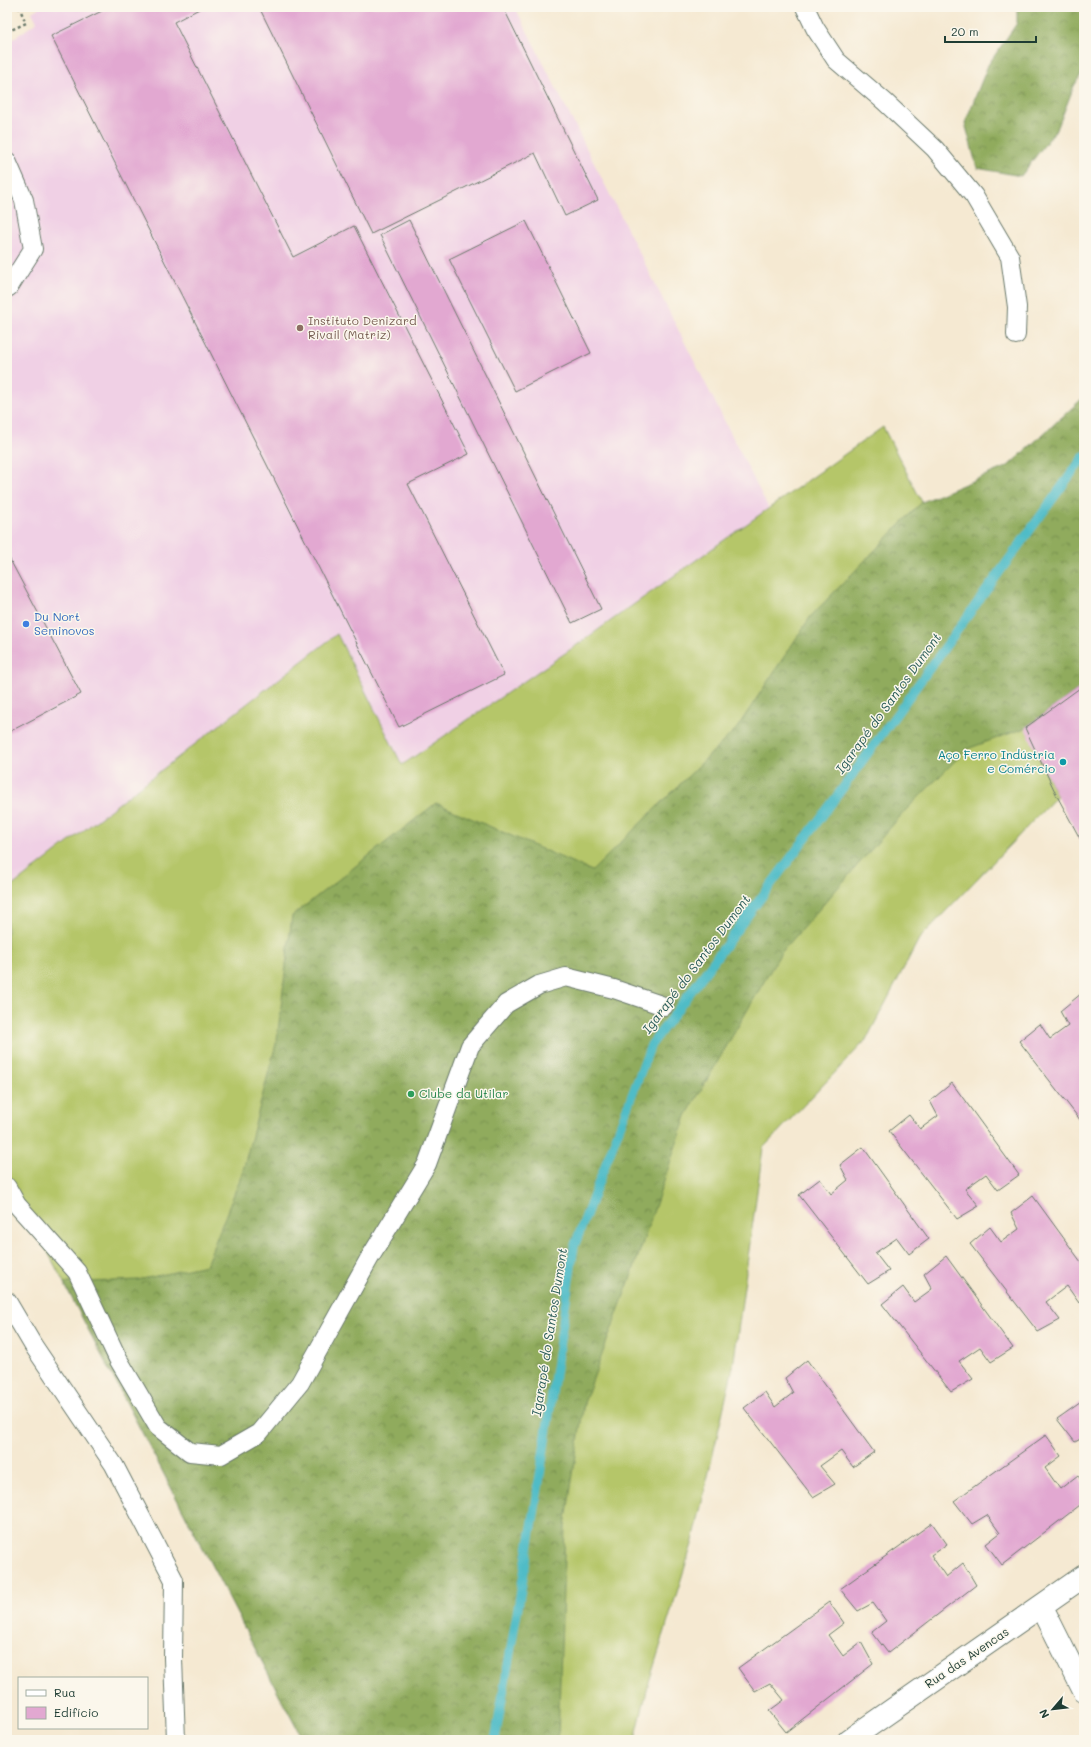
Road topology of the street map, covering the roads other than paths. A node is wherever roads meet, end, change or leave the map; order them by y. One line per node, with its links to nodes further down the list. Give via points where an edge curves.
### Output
1 (805, 7): 4 (lane, via 814,28 836,60 935,149 974,196 1010,257 1017,307)
2 (7, 161): 3 (lane, via 24,200 33,249)
3 (7, 288)
4 (1016, 335)
5 (664, 1006): 6 (lane, via 614,988 566,977 539,985 506,1004 470,1046 427,1164 369,1259 300,1383 259,1433 221,1455 190,1452 158,1427 118,1359 77,1272 18,1205)
6 (7, 1187)
7 (7, 1302): 11 (lane, via 114,1465 174,1580)
8 (1084, 1576): 9 (street, Rua das Avencas)
9 (1042, 1607): 10 (street); 12 (street, Rua das Avencas)
10 (1084, 1691)
11 (176, 1740)
12 (849, 1740)

